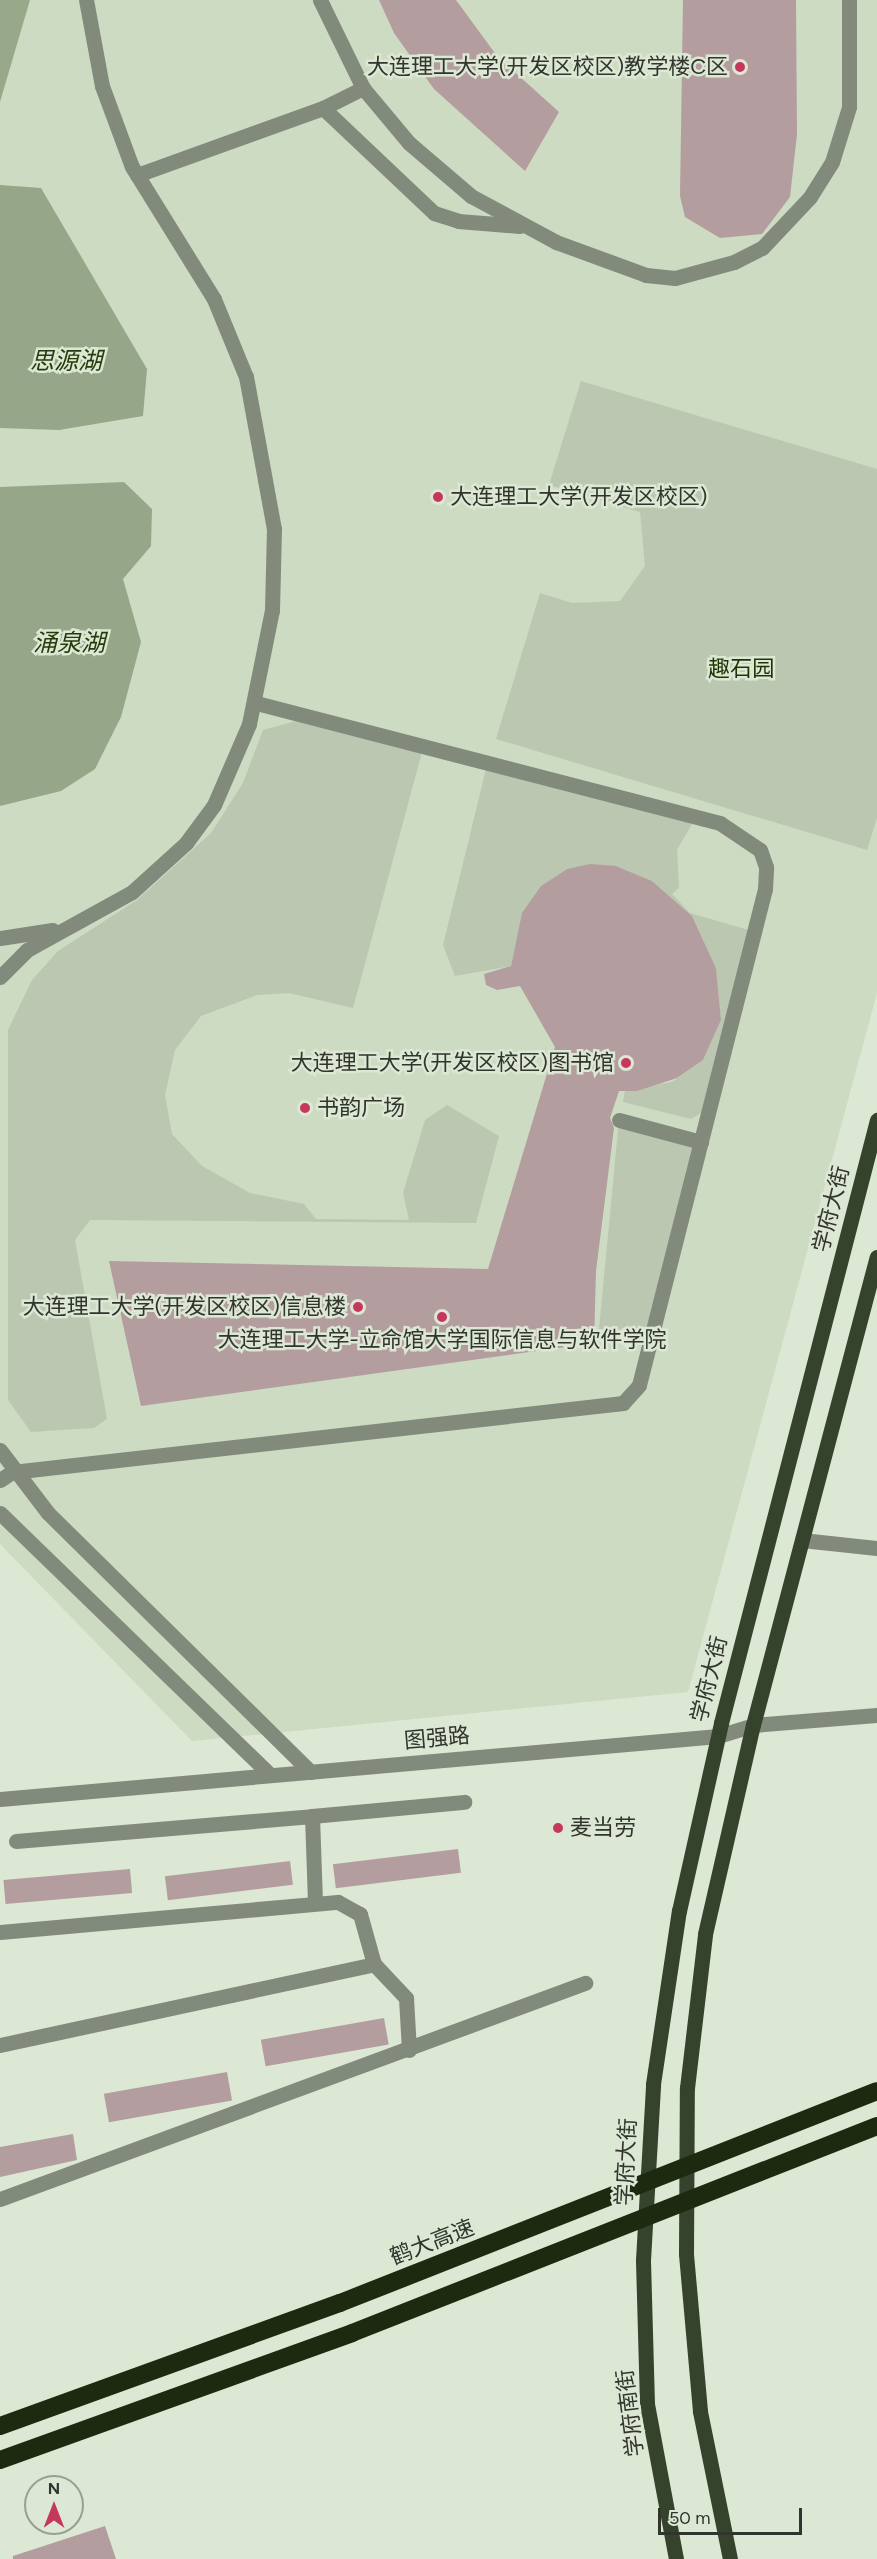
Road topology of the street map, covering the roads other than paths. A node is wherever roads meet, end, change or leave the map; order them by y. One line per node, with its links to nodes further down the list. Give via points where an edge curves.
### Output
1 (86, 0): 6 (street, via 102,87)
2 (320, 0): 4 (street)
3 (849, 0): 7 (street, via 843,133 810,197 762,248 675,278 646,274)
4 (363, 88): 5 (street); 7 (street, via 434,167 471,196)
5 (324, 108): 6 (street); 7 (street, via 434,213 458,221)
6 (137, 175): 8 (street, via 229,329 258,421 274,529 273,586)
7 (526, 227)
8 (255, 703): 9 (street, via 238,757 214,805 186,843 132,892); 14 (street, via 720,823 747,836 766,867 765,889)
9 (78, 923): 10 (street); 11 (street, via 27,950)
10 (0, 938)
11 (0, 977)
12 (619, 1120): 14 (street)
13 (877, 1120): 23 (main road, 学府大街)
14 (700, 1142): 17 (street, via 639,1385 623,1403)
15 (877, 1257): 19 (main road)
16 (0, 1450): 17 (street)
17 (6, 1476): 24 (street)
18 (0, 1513): 25 (street)
19 (802, 1540): 20 (street); 22 (main road)
20 (877, 1548)
21 (877, 1715): 22 (street, 图强路)
22 (753, 1725): 23 (street, 图强路); 43 (main road, via 705,1934 687,2088 686,2254 700,2411)
23 (718, 1736): 24 (street, 图强路); 39 (main road, 学府大街, via 679,1911 653,2084)
24 (311, 1772): 25 (street, 图强路)
25 (270, 1775): 26 (street, 图强路)
26 (0, 1799)
27 (464, 1802): 28 (street)
28 (312, 1816): 29 (street); 30 (street)
29 (16, 1841)
30 (315, 1903): 31 (street); 32 (street, via 338,1902 360,1914)
31 (0, 1932)
32 (374, 1964): 34 (street); 35 (street, via 406,1998)
33 (585, 1983): 35 (street)
34 (0, 2045)
35 (409, 2050): 38 (street)
36 (877, 2091): 40 (highway, 鹤大高速, bridge, via 340,2303)
37 (877, 2126): 41 (highway, bridge, via 352,2333)
38 (0, 2199)
39 (643, 2260): 42 (main road, 学府南街, via 647,2404)
40 (0, 2426)
41 (0, 2460)
42 (676, 2559)
43 (730, 2559)

